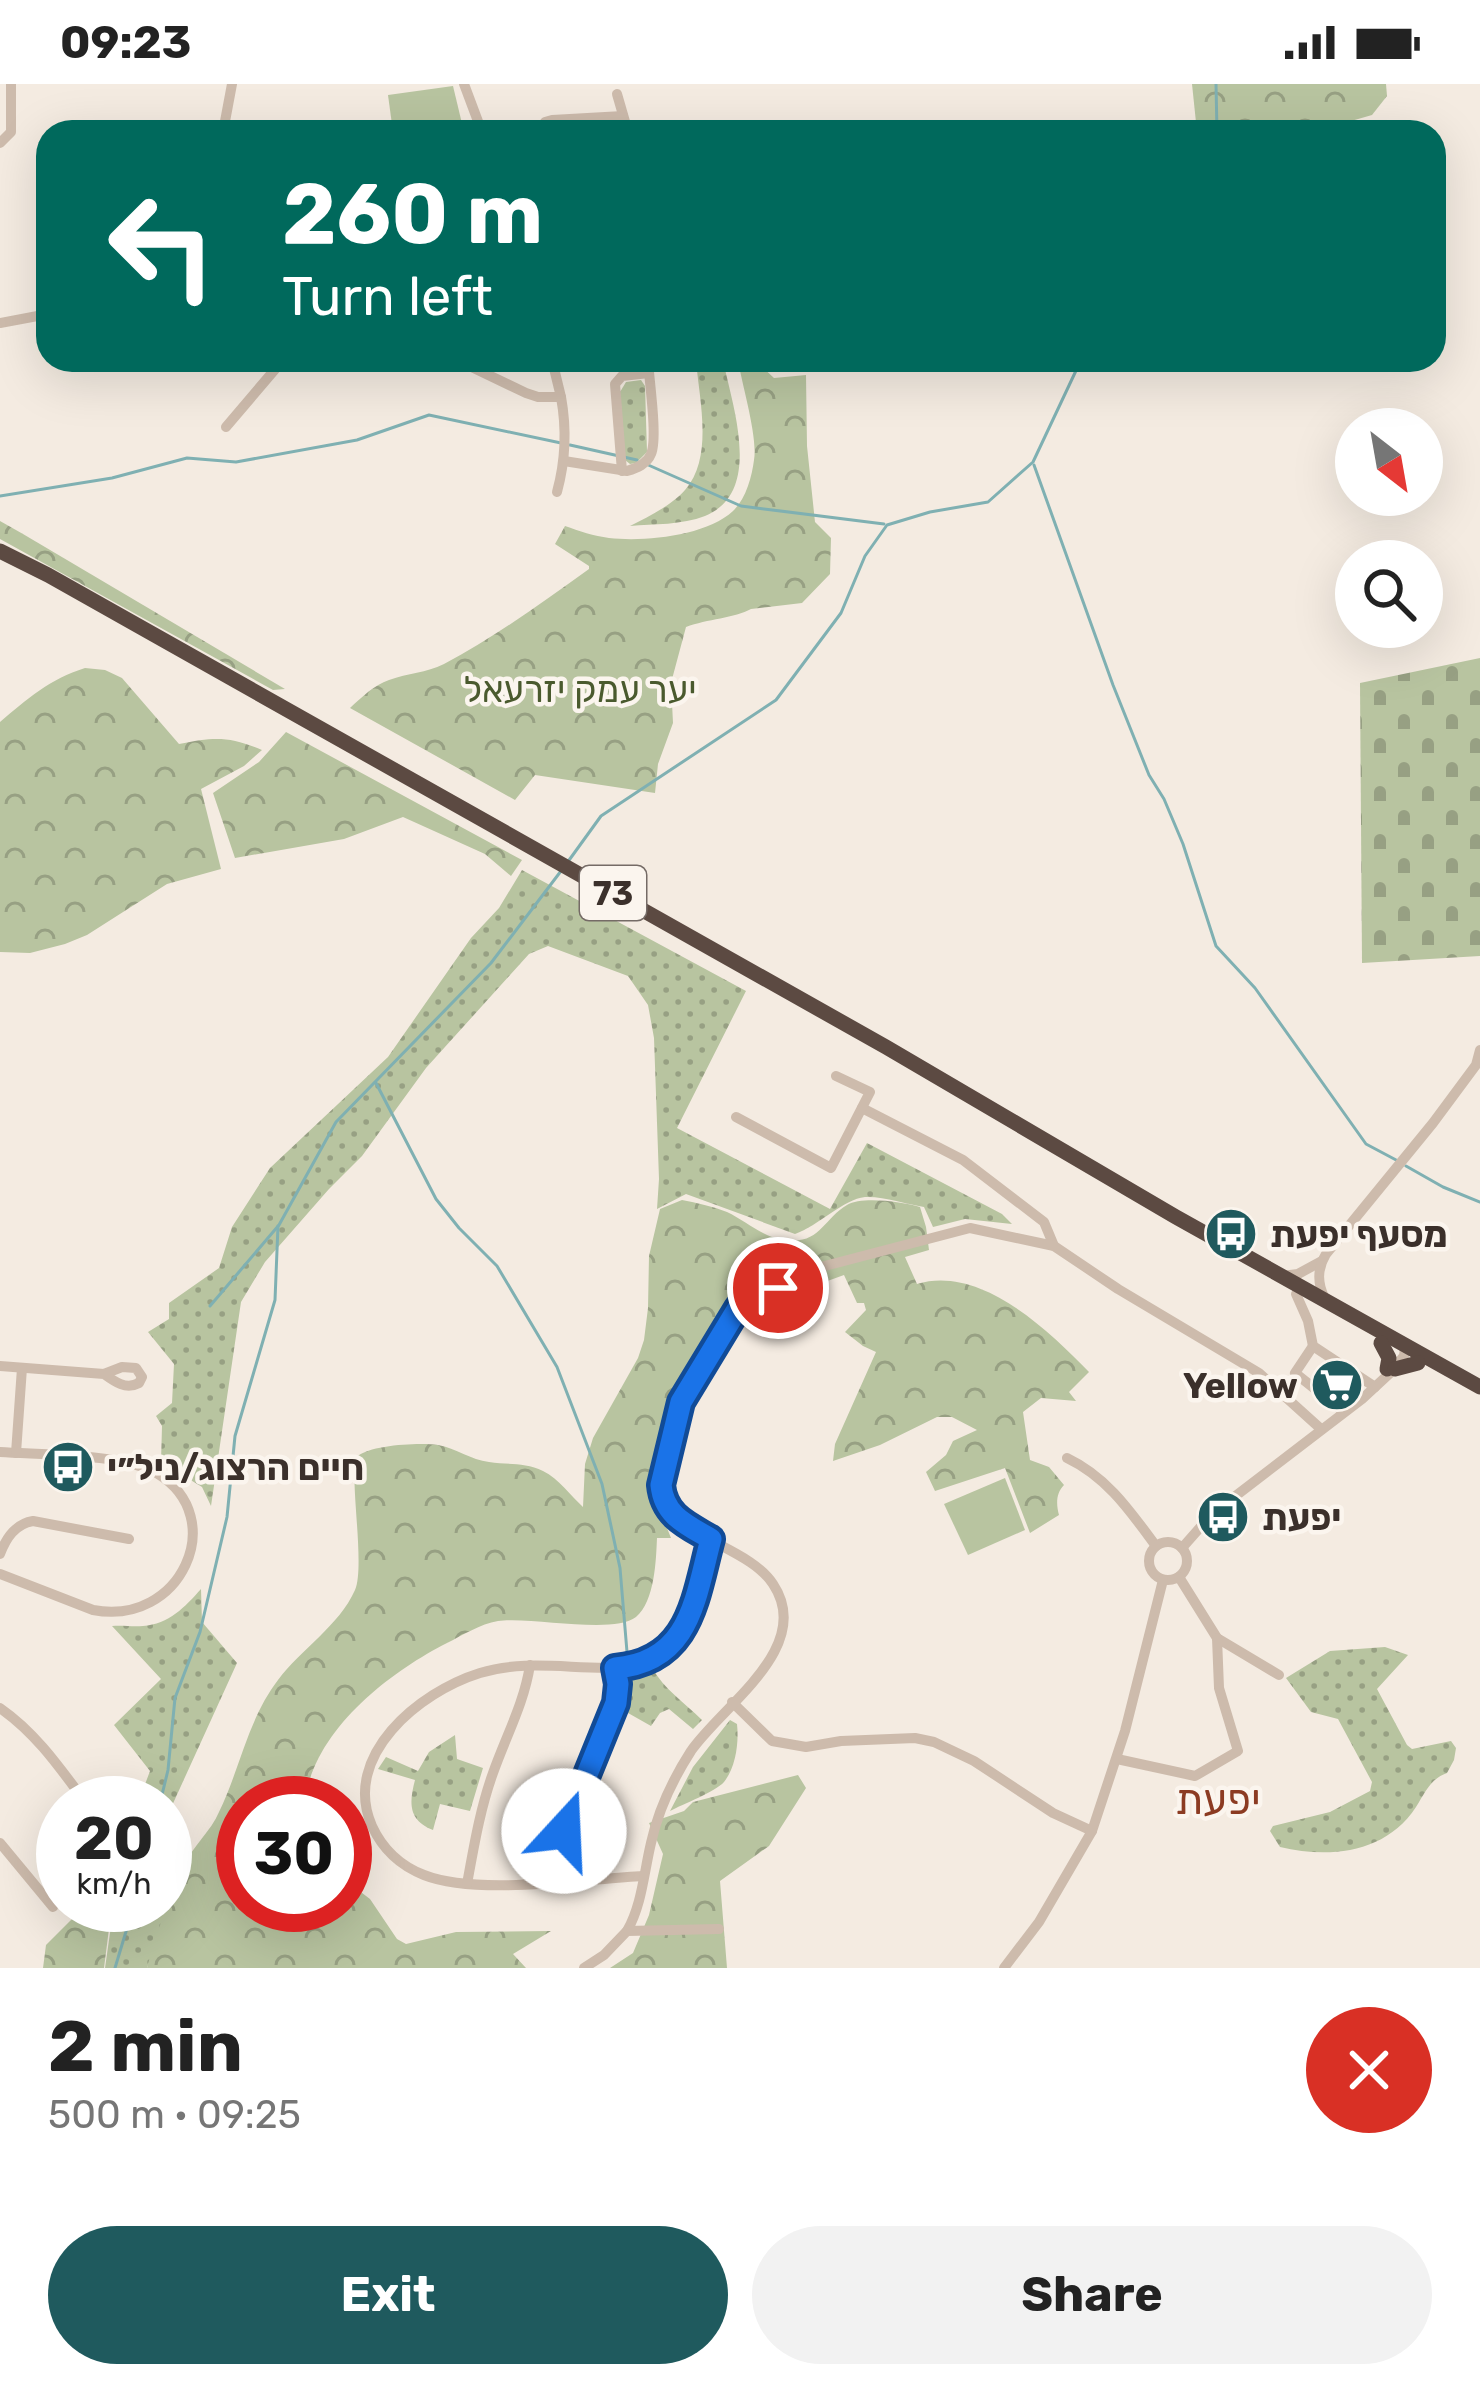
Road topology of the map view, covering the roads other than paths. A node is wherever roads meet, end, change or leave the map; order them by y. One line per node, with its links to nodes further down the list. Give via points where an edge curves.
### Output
1 (11, 84): 10 (street, via 11,132)
2 (232, 84): 6 (street)
3 (464, 84): 7 (street)
4 (617, 94): 5 (street)
5 (623, 116): 8 (street); 9 (street)
6 (225, 120)
7 (478, 120)
8 (552, 120)
9 (624, 120)
10 (0, 143)
11 (36, 316): 12 (street)
12 (0, 322)
13 (273, 372): 21 (street)
14 (479, 372): 19 (street)
15 (485, 372): 19 (street)
16 (555, 372): 20 (street)
17 (632, 372): 23 (street, via 615,384)
18 (648, 372): 23 (street, via 652,453 637,469)
19 (484, 375): 20 (street, via 538,397)
20 (561, 397): 22 (street)
21 (226, 427)
22 (564, 461): 23 (street); 24 (street)
23 (622, 471)
24 (557, 492)
25 (0, 554): 30 (highway, 73)
26 (1480, 1050): 32 (street)
27 (836, 1076): 28 (street, via 870,1092)
28 (862, 1108): 29 (street, via 831,1168); 31 (street, via 963,1160 1044,1222)
29 (736, 1118)
30 (1176, 1217): 33 (highway, 73); 34 (highway, 73)
31 (1054, 1246): 44 (street, via 1259,1373); 49 (street, via 970,1228 818,1268 738,1308 681,1402 661,1485 671,1514)
32 (1322, 1261): 33 (street); 35 (street, via 1318,1282)
33 (1282, 1276): 35 (highway, 73)
34 (1296, 1294): 36 (street); 37 (highway, 73)
35 (1327, 1302): 37 (highway, 73)
36 (1313, 1346): 41 (street); 43 (street, via 1295,1373)
37 (1401, 1359): 41 (street); 42 (highway, 73)
38 (0, 1366): 39 (street)
39 (22, 1368): 40 (street); 46 (street)
40 (104, 1374)
41 (1375, 1387): 43 (street)
42 (1480, 1390)
43 (1344, 1412): 44 (street)
44 (1321, 1429): 51 (street, via 1212,1514)
45 (0, 1452): 46 (street)
46 (16, 1453): 53 (street, via 118,1461 158,1474 188,1511 191,1549 168,1592 118,1613)
47 (1067, 1458): 50 (street, via 1118,1494)
48 (129, 1538): 52 (street, via 33,1520 12,1533)
49 (711, 1539): 58 (street, via 683,1630 656,1656); 60 (street, via 763,1571 782,1608 779,1647)
50 (1156, 1546): 51 (street); 55 (street, via 1150,1568)
51 (1182, 1548): 54 (street)
52 (0, 1554)
53 (0, 1574)
54 (1179, 1577): 55 (street); 56 (street)
55 (1163, 1580): 62 (street)
56 (1217, 1638): 59 (street); 62 (street, via 1219,1688 1238,1751 1195,1776)
57 (530, 1665): 58 (street); 68 (street, via 480,1814); 68 (street, via 483,1672 432,1696 388,1736 366,1776 371,1824 396,1860)
58 (615, 1668): 67 (street, via 616,1703 571,1810)
59 (1279, 1675)
60 (733, 1702): 64 (street, via 772,1741 934,1742); 66 (street, via 677,1776)
61 (0, 1708): 63 (street)
62 (1117, 1759): 64 (street)
63 (65, 1776)
64 (1092, 1831): 73 (street)
65 (0, 1843): 69 (street)
66 (643, 1876): 67 (street); 71 (street)
67 (556, 1881): 68 (street)
68 (467, 1884)
69 (36, 1886)
70 (719, 1928): 71 (street)
71 (627, 1931): 72 (street)
72 (584, 1968)
73 (1004, 1968)

